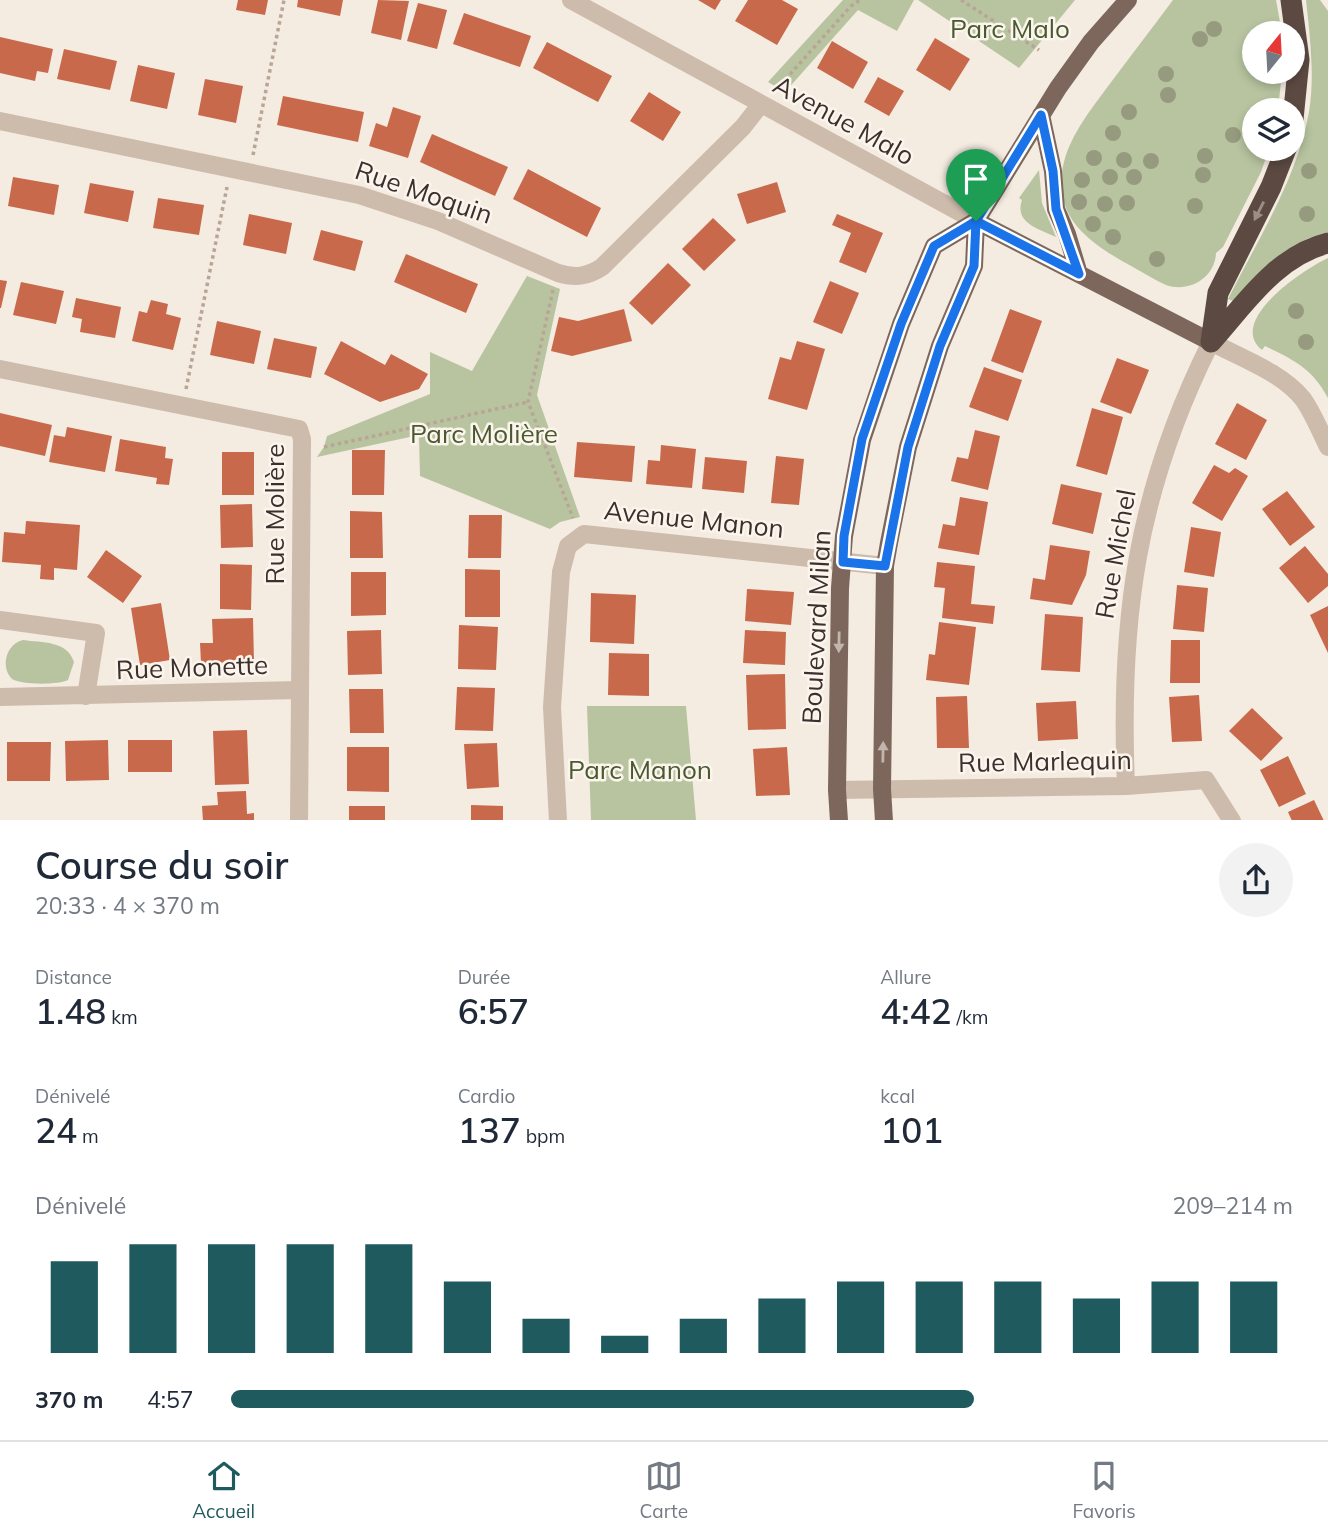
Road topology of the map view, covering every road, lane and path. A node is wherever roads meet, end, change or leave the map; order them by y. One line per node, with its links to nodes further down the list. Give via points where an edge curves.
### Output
1 (284, 0): 13 (path)
2 (571, 0): 10 (street, Avenue Malo)
3 (860, 0): 8 (path)
4 (961, 0): 7 (path)
5 (1128, 0): 11 (main road, Boulevard Milan, via 1075,64)
6 (1291, 0): 9 (highway, via 1299,60)
7 (1039, 50)
8 (776, 90)
9 (1295, 98)
10 (761, 104): 12 (street, Rue Moquin, via 602,267 576,277 439,221 359,195); 16 (street, Avenue Malo)
11 (1041, 115): 16 (main road, Boulevard Milan); 18 (main road, via 1056,209)
12 (0, 121)
13 (253, 157)
14 (1281, 161): 20 (highway, one-way to 20, via 1218,293)
15 (228, 182): 22 (path)
16 (976, 221): 18 (main road, Avenue Malo); 27 (main road, Boulevard Milan, via 934,246 905,314 862,439); 28 (main road, Boulevard Milan, via 974,266 940,346 908,447)
17 (1328, 243): 20 (highway, via 1298,254 1274,272)
18 (1079, 274): 20 (main road, Avenue Malo)
19 (554, 286): 23 (path)
20 (1211, 342): 25 (street, Avenue Malo, via 1294,389); 33 (street, Rue Michel, via 1163,452 1139,541 1125,667)
21 (0, 369): 30 (street, Rue Molière, via 299,429)
22 (185, 391)
23 (528, 402): 24 (path); 26 (path)
24 (324, 447)
25 (1328, 447)
26 (573, 518)
27 (843, 562): 28 (street, Avenue Manon); 35 (main road, Boulevard Milan, one-way to 35); 37 (street, Avenue Manon, via 584,534 568,545 561,572 552,707)
28 (885, 566): 34 (main road, Boulevard Milan, one-way to 28)
29 (0, 620): 31 (street, Rue Monette, via 96,633)
30 (300, 690): 31 (street, Rue Monette); 36 (street, Rue Molière)
31 (86, 696): 32 (street, Rue Monette)
32 (0, 697)
33 (1126, 786): 34 (street, Rue Marlequin); 40 (street, Rue Marlequin, via 1206,780)
34 (882, 789): 35 (street, Rue Marlequin); 39 (main road, Boulevard Milan)
35 (837, 790): 38 (main road, Boulevard Milan)
36 (299, 820)
37 (558, 820)
38 (839, 820)
39 (884, 820)
40 (1231, 820)

